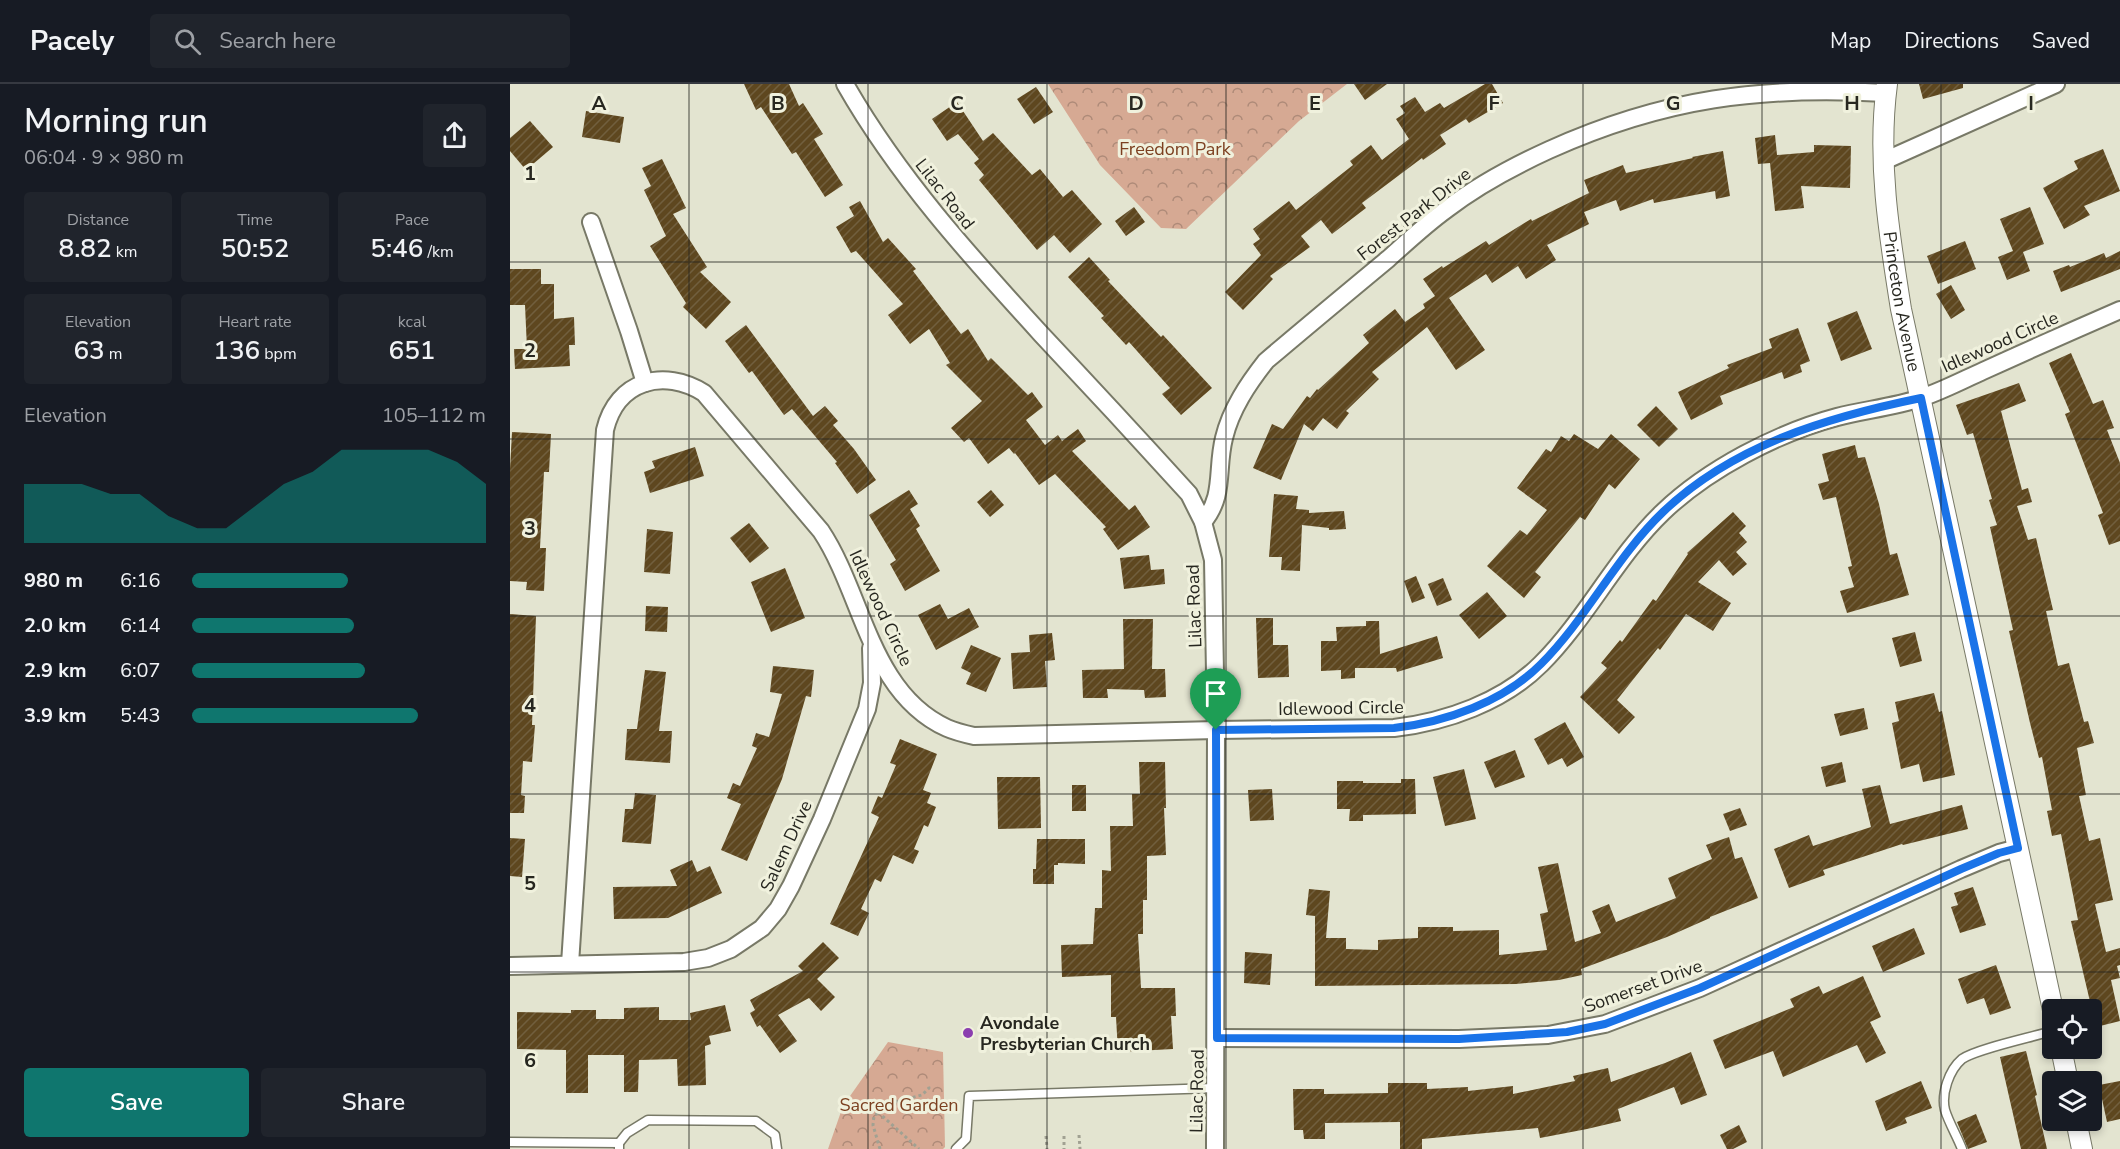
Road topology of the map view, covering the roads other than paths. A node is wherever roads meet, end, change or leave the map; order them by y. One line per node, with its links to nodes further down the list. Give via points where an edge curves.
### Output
1 (845, 84): 9 (street, Lilac Road, via 881,141 962,248 1189,494)
2 (2056, 84): 4 (street)
3 (1887, 89): 4 (street, Princeton Avenue); 9 (street, Forest Park Drive, via 1785,91 1726,97 1645,113 1582,135 1490,180 1448,208 1266,361 1233,412 1224,436 1213,511)
4 (1884, 161): 8 (street, Princeton Avenue, via 1891,245)
5 (591, 222): 7 (street)
6 (2119, 313): 8 (street, Idlewood Circle)
7 (645, 383): 10 (street, Idlewood Circle, via 673,380 704,393 821,531 843,569); 13 (street, Idlewood Circle, via 620,400 605,430)
8 (1921, 398): 11 (street, Idlewood Circle, via 1802,429 1712,474 1665,510 1634,542 1542,663 1486,701 1422,725); 12 (street, Princeton Avenue)
9 (1203, 522): 11 (street, Lilac Road, via 1213,560)
10 (868, 631): 11 (street, Idlewood Circle, via 892,680 912,704 950,730 974,736); 13 (street, Salem Drive, via 873,670 867,709 791,886 762,928 731,949 708,958 648,964)
11 (1216, 730): 17 (street, Lilac Road)
12 (2018, 848): 15 (street, Princeton Avenue); 17 (street, Somerset Drive, via 1961,869 1700,988 1605,1024 1548,1035 1459,1039)
13 (570, 964): 14 (street, Salem Drive)
14 (510, 966)
15 (2051, 999)
16 (2042, 1034): 25 (lane, via 1964,1058 1958,1064 1945,1086 1945,1109)
17 (1217, 1038): 18 (street, Lilac Road)
18 (1215, 1088): 23 (lane, via 969,1096 966,1139); 24 (street, Lilac Road)
19 (2078, 1131): 26 (street)
20 (510, 1142): 21 (lane)
21 (619, 1146): 22 (lane, via 627,1133 648,1120 756,1122 775,1134)
22 (777, 1149)
23 (956, 1149)
24 (1215, 1149)
25 (1962, 1149)
26 (2082, 1149)

